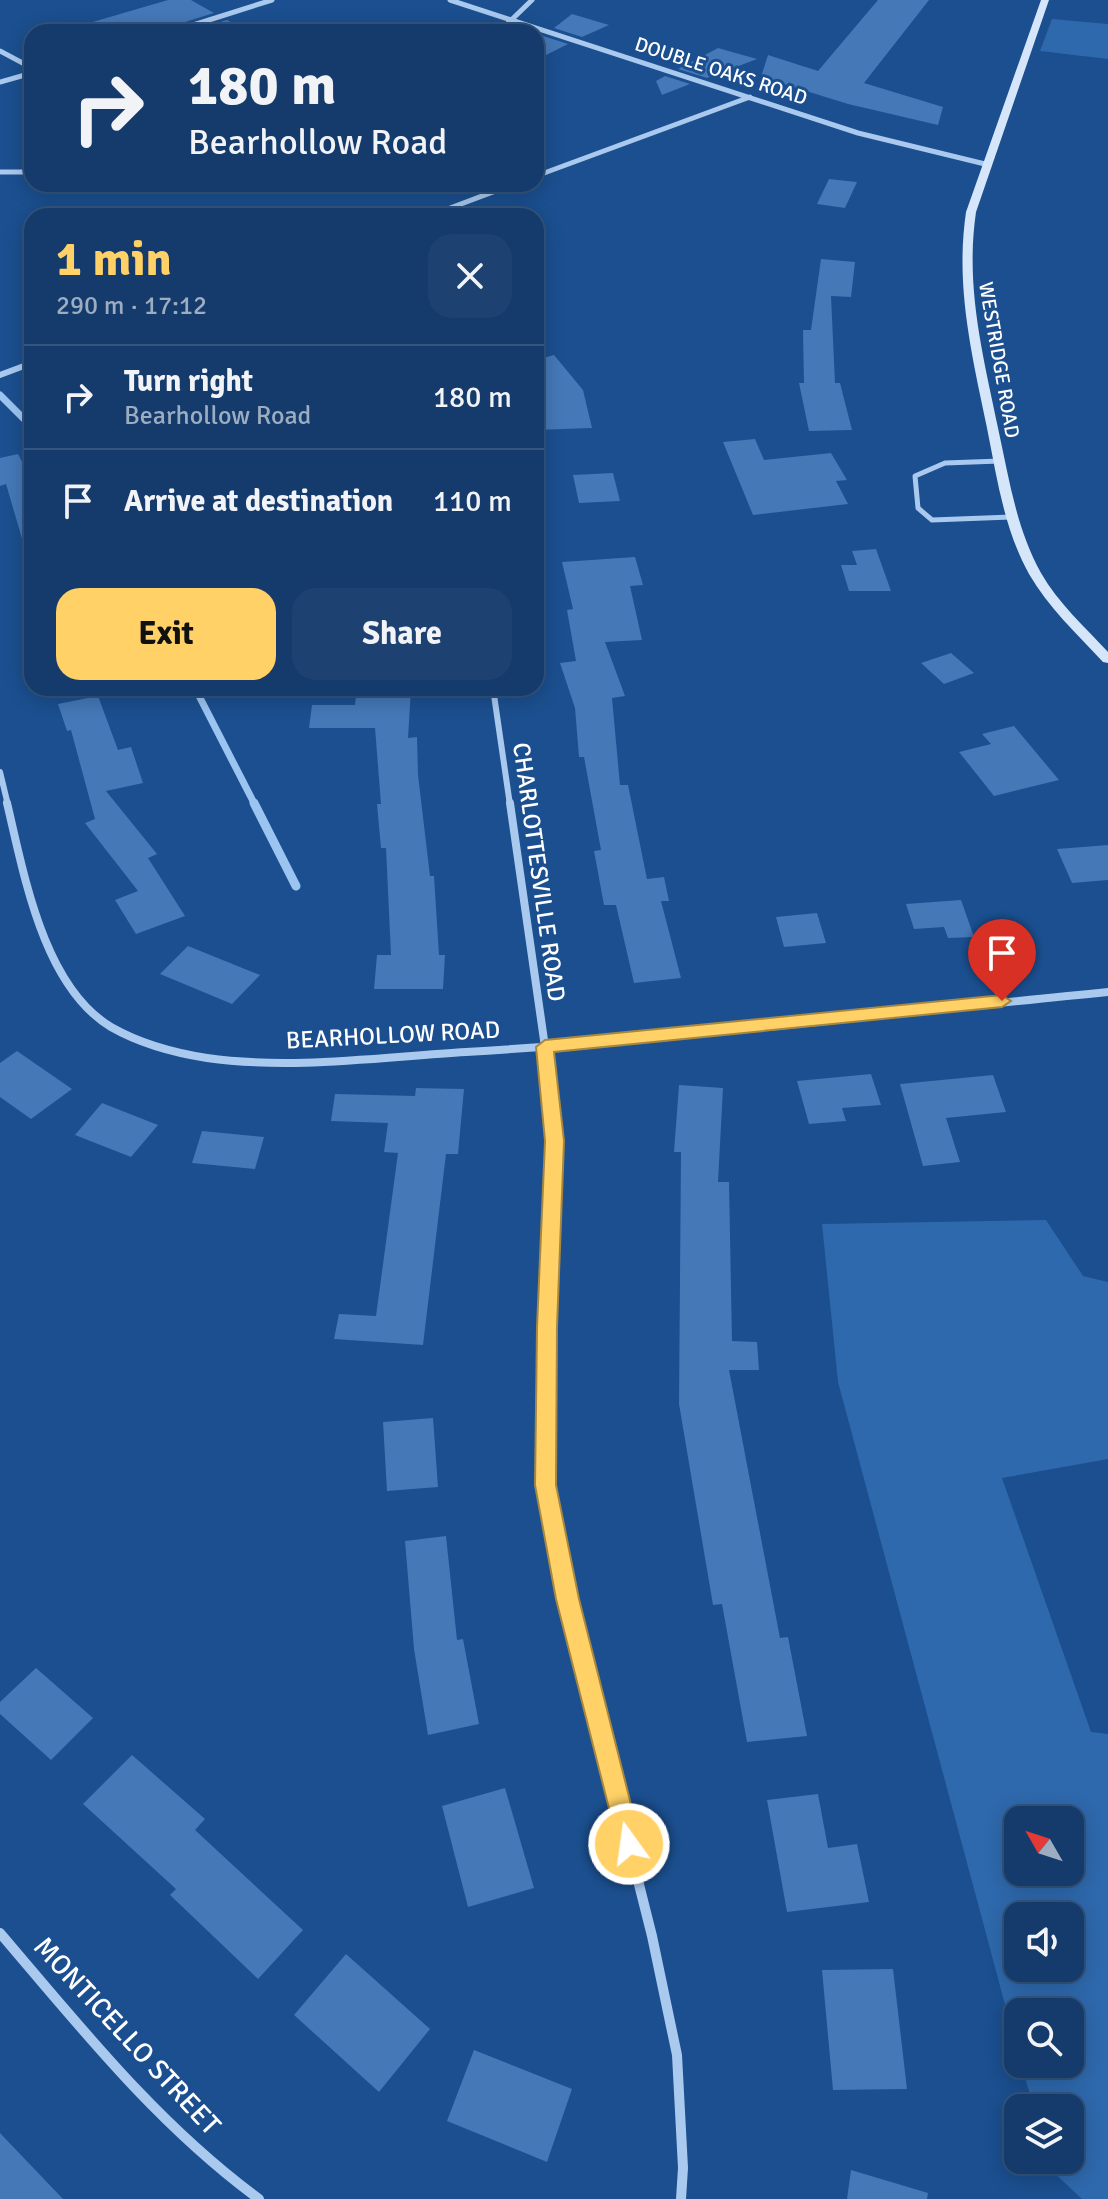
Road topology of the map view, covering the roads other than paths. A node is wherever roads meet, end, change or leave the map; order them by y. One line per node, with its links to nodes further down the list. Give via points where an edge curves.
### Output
1 (272, 0): 6 (street)
2 (450, 0): 5 (street, DOUBLE OAKS ROAD)
3 (532, 0): 5 (street)
4 (1045, 0): 15 (main road, WESTRIDGE ROAD)
5 (511, 20): 7 (street); 8 (street, DOUBLE OAKS ROAD)
6 (196, 24)
7 (507, 24)
8 (523, 24)
9 (544, 31): 14 (street, DOUBLE OAKS ROAD)
10 (0, 51): 11 (street)
11 (24, 66)
12 (24, 74): 13 (street)
13 (0, 82)
14 (751, 97): 15 (street, DOUBLE OAKS ROAD, via 858,133); 18 (street)
15 (985, 164): 23 (main road, WESTRIDGE ROAD, via 966,234 966,284)
16 (0, 172): 17 (street)
17 (24, 172)
18 (544, 173)
19 (493, 192): 20 (street)
20 (450, 208)
21 (24, 366): 22 (street)
22 (0, 375)
23 (1000, 461): 24 (main road, WESTRIDGE ROAD); 24 (lane, via 933,465 915,476 918,508 932,520)
24 (1011, 517): 25 (main road, WESTRIDGE ROAD, via 1036,576)
25 (1108, 659)
26 (494, 696): 29 (street, CHARLOTTESVILLE ROAD)
27 (0, 772): 29 (street, BEARHOLLOW ROAD, via 34,918 74,993 109,1026 149,1044 207,1058 296,1062)
28 (1108, 992): 29 (street, BEARHOLLOW ROAD)
29 (545, 1047): 32 (street, CHARLOTTESVILLE ROAD, via 554,1141 546,1485 567,1599 677,2055)
30 (0, 1933): 31 (street, MONTICELLO STREET, via 149,2103)
31 (259, 2199)
32 (681, 2199)

